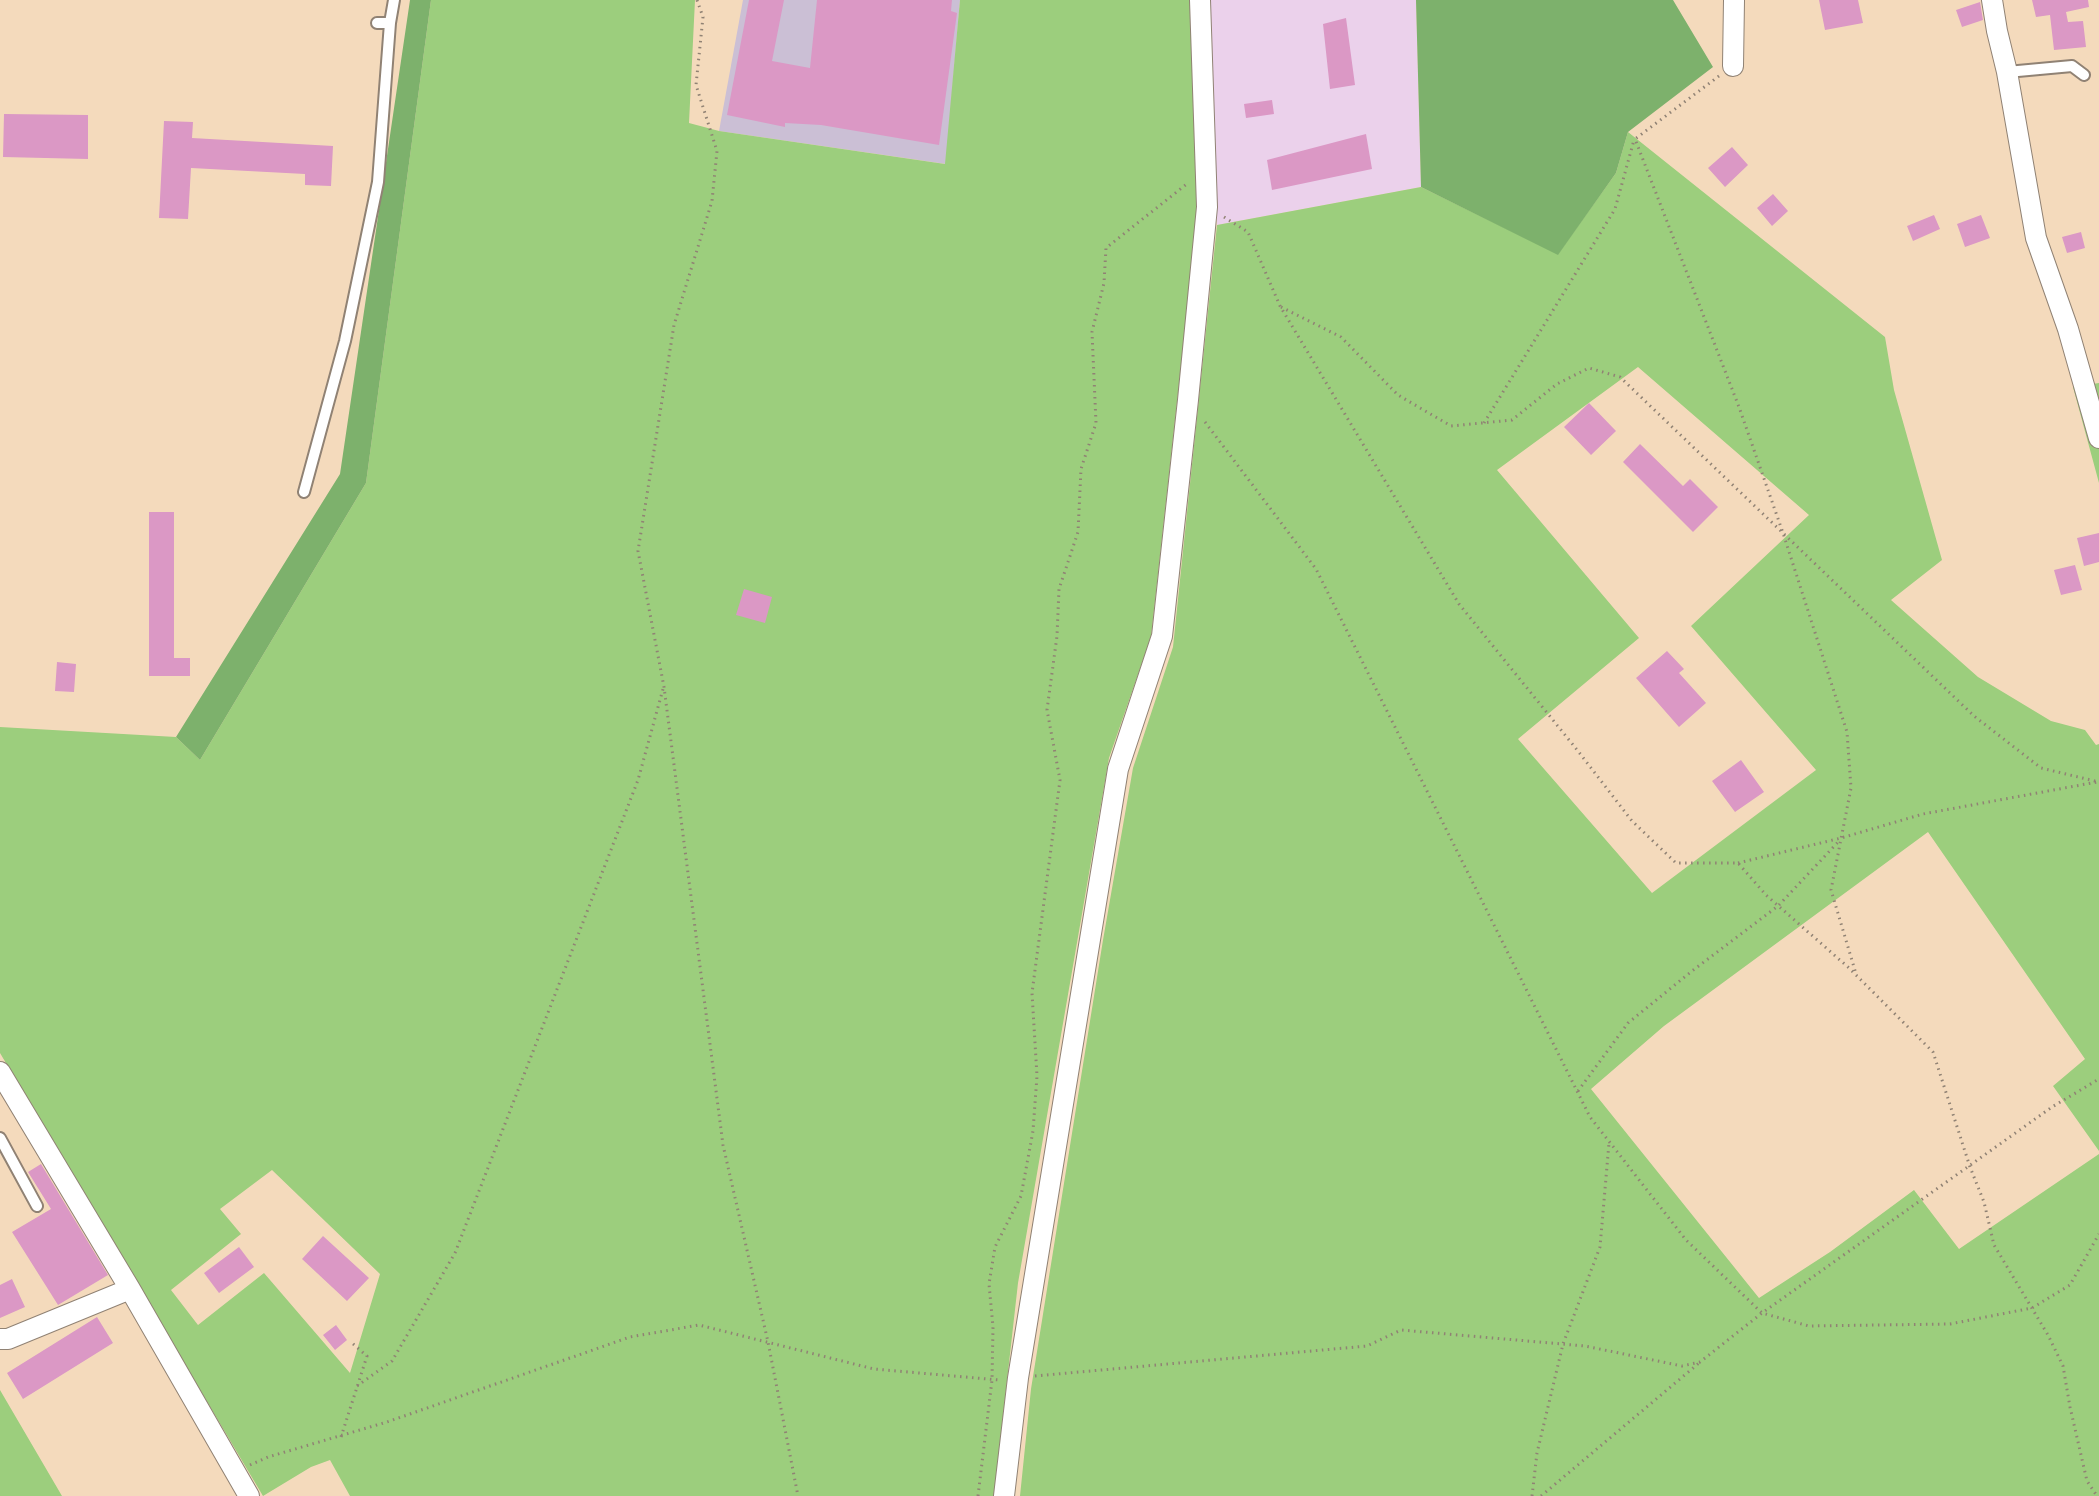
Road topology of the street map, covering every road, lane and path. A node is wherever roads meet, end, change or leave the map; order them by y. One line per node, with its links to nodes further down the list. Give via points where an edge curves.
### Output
1 (394, 0): 7 (lane)
2 (697, 0): 22 (path, via 703,17 696,85 717,151 712,201 674,325 638,551)
3 (1200, 0): 12 (street)
4 (1734, 0): 8 (street)
5 (1992, 0): 9 (street)
6 (377, 23): 7 (lane)
7 (390, 23): 20 (lane, via 378,183 345,341)
8 (1733, 66): 11 (path)
9 (2007, 72): 10 (lane, via 2072,66); 15 (street, via 2036,238)
10 (2084, 75)
11 (1635, 139): 18 (path, via 1615,209); 21 (path)
12 (1205, 170): 13 (street); 45 (path, via 1106,248 1104,283 1092,332 1096,423 1081,469 1078,532 1059,589 1047,710 1060,780 1032,993 1037,1076 1033,1131 1021,1196 995,1247 989,1284)
13 (1207, 207): 14 (path, via 1248,232); 16 (street)
14 (1280, 306): 18 (path, via 1341,337 1398,395 1451,426); 25 (path, via 1459,604 1632,821 1676,863)
15 (2085, 387): 17 (street); 19 (street)
16 (1188, 400): 30 (path, via 1316,569); 44 (street, via 1162,636 1118,769)
17 (2099, 408)
18 (1484, 423): 21 (path, via 1512,420 1557,384 1589,368 1620,377)
19 (2099, 438)
20 (304, 492)
21 (1783, 532): 23 (path, via 1974,716 2041,768); 24 (path, via 1847,732 1851,788)
22 (664, 687): 40 (path, via 723,1146); 46 (path, via 638,780 455,1253 392,1361)
23 (2099, 782): 24 (path, via 1923,814)
24 (1841, 838): 25 (path); 26 (path); 27 (path, via 1831,890)
25 (1738, 863): 26 (path)
26 (1778, 906): 27 (path); 30 (path, via 1628,1023)
27 (1857, 976): 33 (path, via 1934,1052)
28 (2099, 1079): 33 (path, via 2052,1107)
29 (2, 1080): 36 (street)
30 (1578, 1092): 32 (path, via 1590,1117)
31 (0, 1138): 34 (lane)
32 (1609, 1141): 38 (path, via 1686,1240); 42 (path, via 1600,1247)
33 (1970, 1167): 37 (path, via 1984,1202 1994,1245); 38 (path)
34 (37, 1206)
35 (2099, 1233): 37 (path, via 2070,1285)
36 (130, 1289): 39 (street); 48 (street)
37 (2032, 1308): 38 (path, via 1950,1324 1809,1326); 55 (path, via 2063,1366 2087,1481)
38 (1762, 1313): 43 (path)
39 (0, 1339)
40 (768, 1342): 45 (path, via 874,1369); 47 (path, via 699,1325 630,1337); 50 (path)
41 (352, 1343): 46 (path, via 367,1356)
42 (1563, 1344): 43 (path, via 1682,1366); 44 (path, via 1401,1330 1366,1346); 53 (path, via 1537,1454)
43 (1700, 1362): 54 (path)
44 (1018, 1378): 45 (path); 52 (street)
45 (992, 1380): 51 (path)
46 (357, 1386): 47 (path)
47 (341, 1437): 48 (path, via 268,1457)
48 (236, 1471): 49 (street)
49 (249, 1496)
50 (798, 1496)
51 (978, 1496)
52 (1004, 1496)
53 (1532, 1496)
54 (1541, 1496)
55 (2097, 1496)

